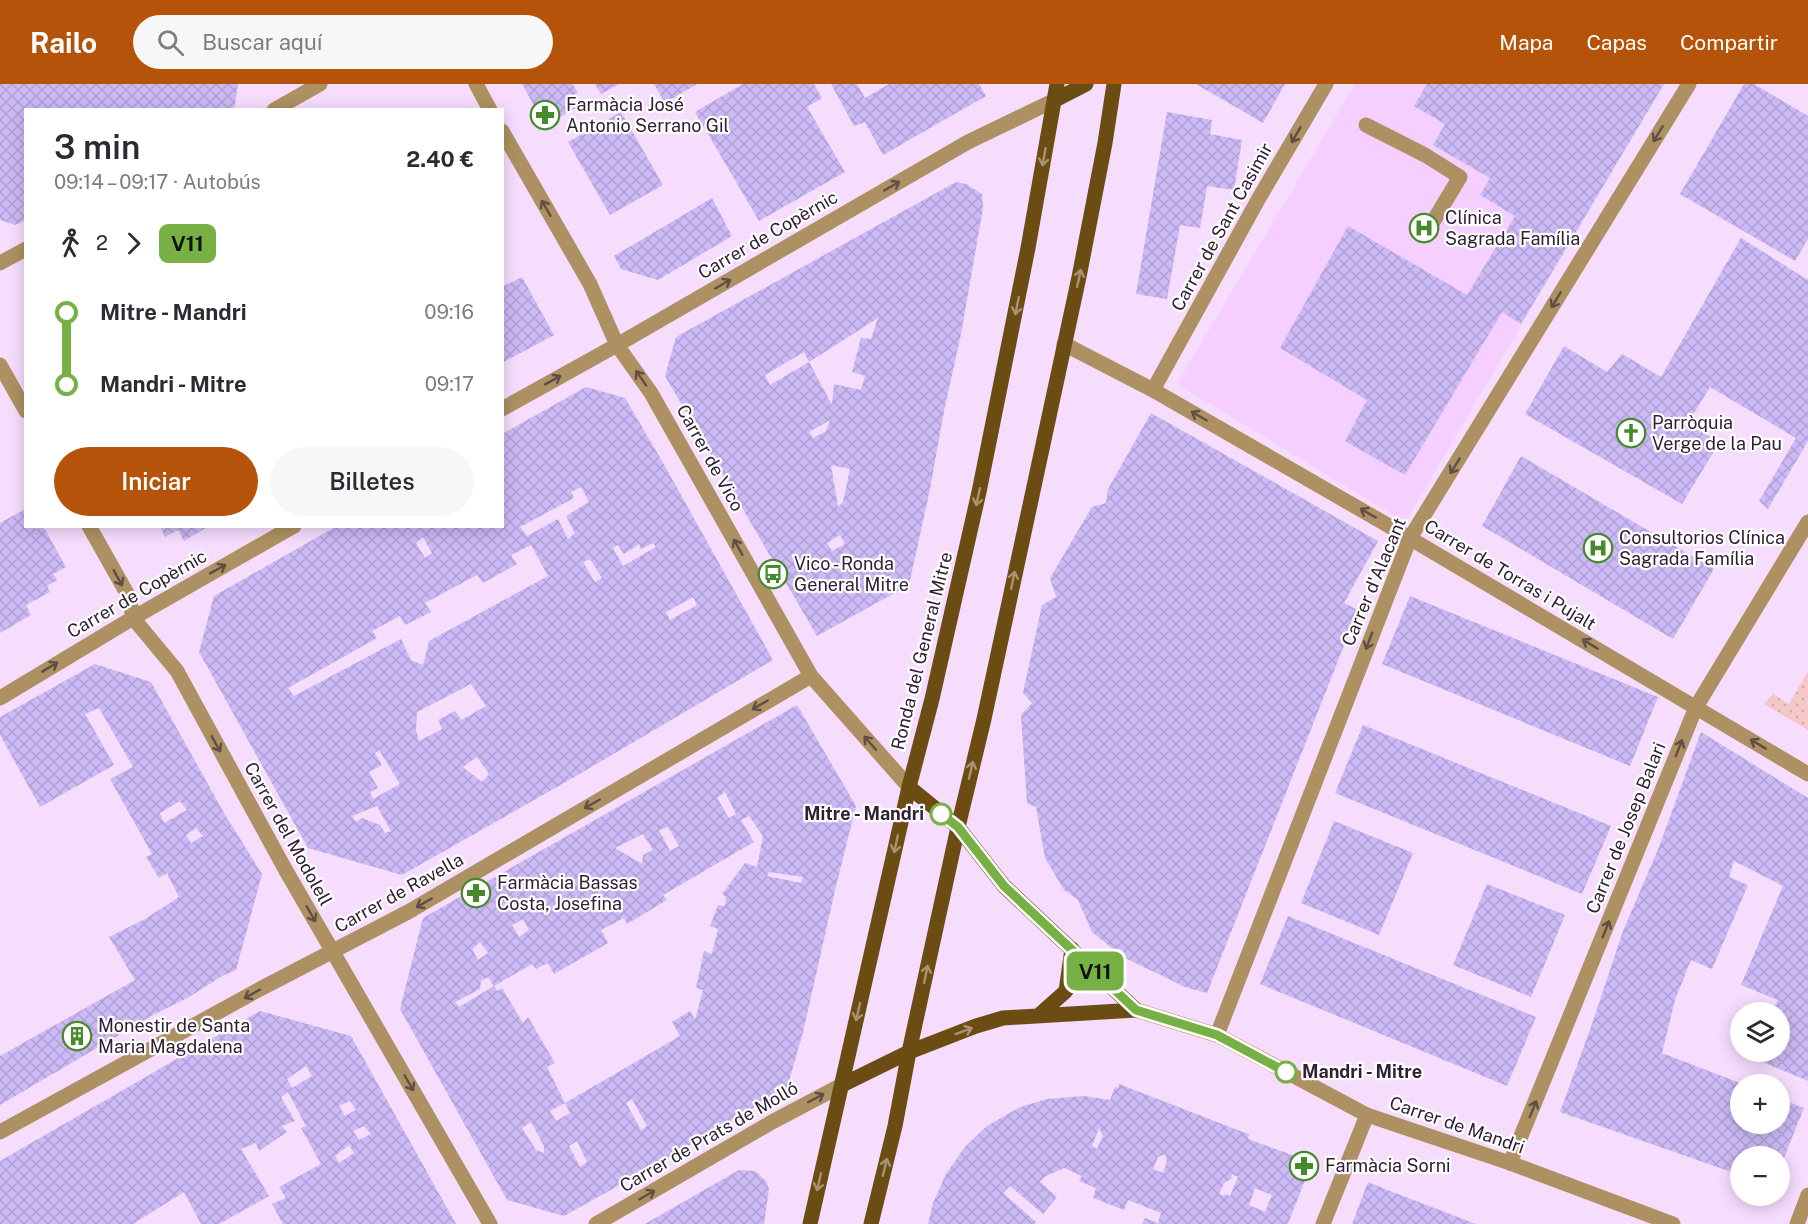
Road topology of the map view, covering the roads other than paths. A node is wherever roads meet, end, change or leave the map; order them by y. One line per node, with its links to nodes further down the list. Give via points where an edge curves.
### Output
1 (320, 84): 8 (street)
2 (476, 84): 9 (street)
3 (1086, 84): 7 (main road)
4 (1114, 84): 15 (main road, one-way to 4)
5 (1326, 84): 18 (street, Carrer de Sant Casimir, one-way to 18)
6 (1689, 84): 24 (street, Carrer d'Alacant, one-way to 24)
7 (1056, 92): 16 (street, Carrer de Copèrnic, one-way to 7); 30 (main road, Ronda del General Mitre, one-way to 30, via 979,492)
8 (278, 108)
9 (489, 108)
10 (1366, 125): 12 (street, via 1460,177)
11 (504, 134): 16 (street, Carrer de Vico, one-way to 11, via 590,284)
12 (1431, 225)
13 (24, 250): 14 (street)
14 (0, 263)
15 (1064, 344): 18 (street, Carrer de Torras i Pujalt); 31 (main road, one-way to 15)
16 (617, 345): 20 (street, Carrer de Copèrnic, one-way to 16); 26 (street, Carrer de Vico, one-way to 16, via 651,393)
17 (0, 364): 19 (street)
18 (1153, 390): 24 (street, Carrer de Torras i Pujalt, one-way to 18)
19 (24, 407)
20 (504, 408)
21 (1808, 522): 28 (street, Carrer de Josep Balari)
22 (90, 528): 25 (street, Carrer del Modolell, one-way to 25, via 129,597)
23 (290, 528): 25 (street, Carrer de Copèrnic, one-way to 23)
24 (1410, 538): 28 (street, Carrer de Torras i Pujalt, one-way to 24); 36 (street, Carrer d'Alacant, one-way to 36)
25 (133, 618): 27 (street, Carrer de Copèrnic, one-way to 25); 33 (street, Carrer del Modolell, one-way to 33, via 177,671)
26 (811, 676): 30 (street, Carrer de Vico, one-way to 26); 33 (street, Carrer de Ravella, one-way to 33, via 408,912)
27 (0, 698)
28 (1696, 707): 29 (street, Carrer de Torras i Pujalt, one-way to 28); 41 (street, Carrer de Josep Balari, one-way to 28)
29 (1808, 774)
30 (909, 787): 31 (main road); 38 (main road, Ronda del General Mitre, one-way to 38)
31 (958, 827): 32 (main road, via 1004,886); 37 (main road, one-way to 31)
32 (1071, 949): 34 (main road); 35 (main road, via 1066,991)
33 (332, 952): 40 (street, Carrer de Ravella, one-way to 40); 43 (street, Carrer del Modolell, one-way to 43)
34 (1136, 1010): 35 (main road); 36 (street, Carrer de Mandri)
35 (1038, 1016): 37 (main road, one-way to 35, via 1003,1018)
36 (1217, 1035): 39 (street, Carrer de Mandri)
37 (909, 1052): 38 (main road); 46 (main road, one-way to 37)
38 (842, 1085): 44 (street, Carrer de Prats de Molló, one-way to 38); 45 (main road, Ronda del General Mitre, one-way to 45)
39 (1366, 1115): 41 (street, Carrer de Mandri); 47 (street)
40 (0, 1132)
41 (1510, 1163): 48 (street, Carrer de Mandri)
42 (1808, 1195): 49 (street)
43 (490, 1224)
44 (596, 1224)
45 (810, 1224)
46 (871, 1224)
47 (1323, 1224)
48 (1673, 1224)
49 (1797, 1224)

